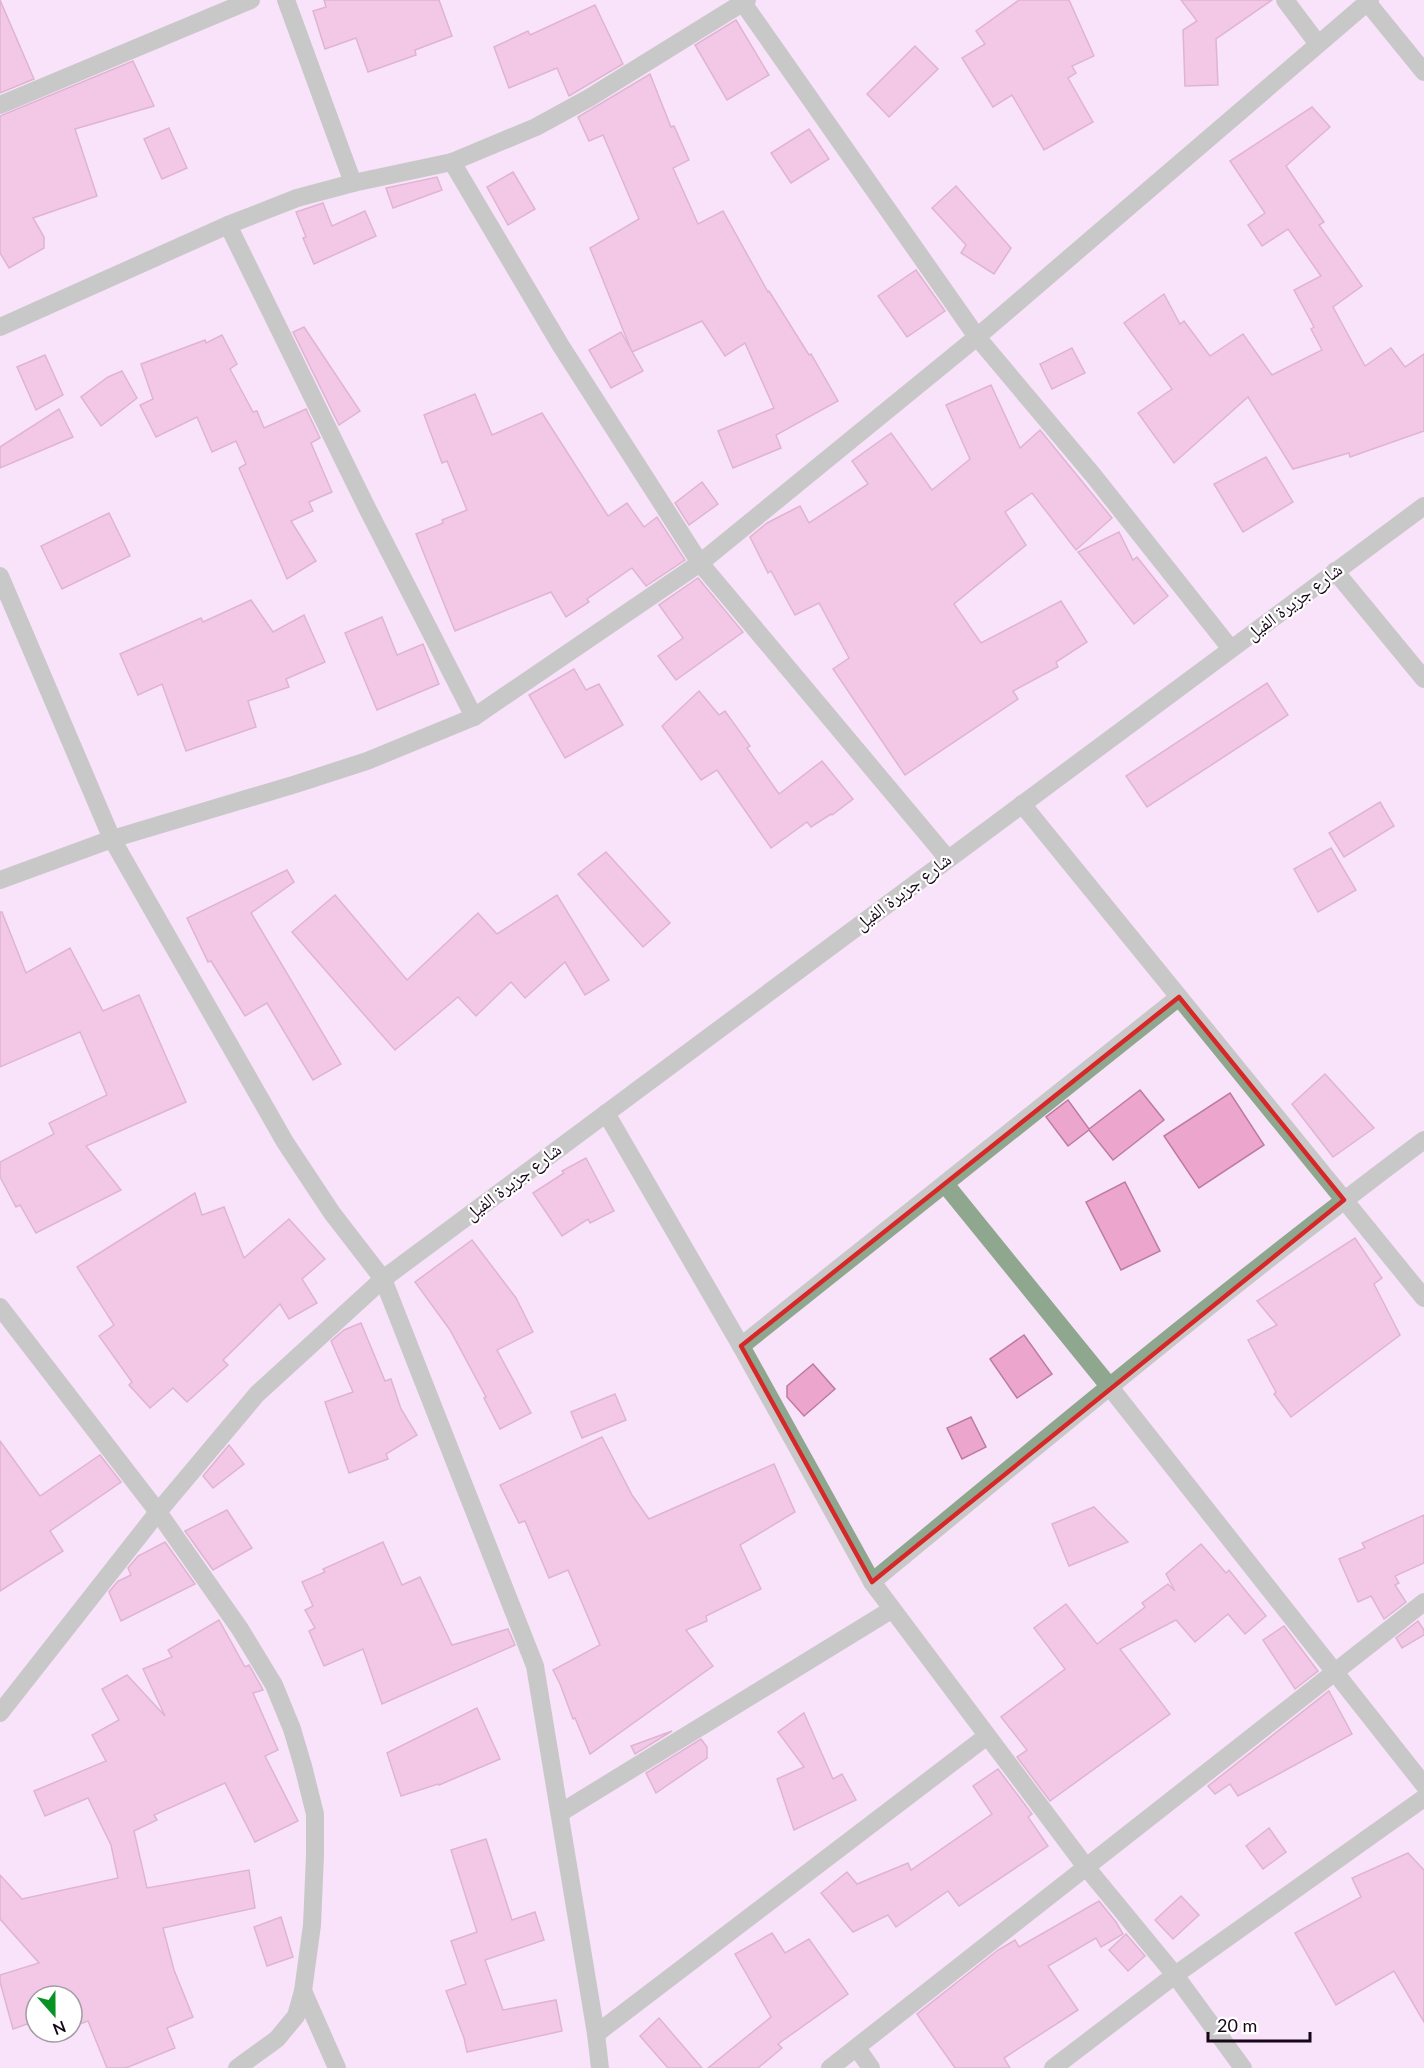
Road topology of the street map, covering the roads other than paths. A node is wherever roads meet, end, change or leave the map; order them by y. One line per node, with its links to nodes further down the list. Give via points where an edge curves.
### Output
1 (251, 0): 8 (street)
2 (286, 0): 10 (street)
3 (1285, 0): 6 (street)
4 (744, 1): 9 (street, via 589,98 536,127); 13 (street)
5 (1368, 1): 6 (street); 7 (street)
6 (1318, 44): 13 (street)
7 (1424, 72)
8 (0, 105)
9 (452, 162): 10 (street); 15 (street, via 561,346)
10 (353, 183): 11 (street, via 297,198)
11 (228, 225): 12 (street); 20 (street)
12 (0, 327)
13 (977, 337): 15 (street); 18 (street, via 1093,475)
14 (1424, 506): 16 (street, شارع جزيرة الفيل)
15 (700, 563): 20 (street); 23 (street)
16 (1335, 571): 18 (street, شارع جزيرة الفيل); 19 (street)
17 (0, 576): 22 (street)
18 (1230, 649): 21 (street, شارع جزيرة الفيل)
19 (1424, 679)
20 (474, 717): 22 (street, via 368,761)
21 (1022, 804): 23 (street, شارع جزيرة الفيل); 25 (street)
22 (112, 839): 24 (street); 30 (street, via 285,1142 332,1213)
23 (948, 859): 26 (street, شارع جزيرة الفيل)
24 (0, 880)
25 (1179, 997): 28 (street); 29 (street)
26 (606, 1113): 30 (street, شارع جزيرة الفيل); 33 (street)
27 (1424, 1140): 29 (street)
28 (945, 1184): 33 (street); 34 (street)
29 (1344, 1200): 31 (street); 34 (street)
30 (383, 1279): 35 (street, شارع جزيرة الفيل, via 257,1394); 44 (street, via 535,1666)
31 (1424, 1298)
32 (0, 1306): 35 (street)
33 (741, 1346): 36 (street)
34 (1109, 1386): 36 (street); 39 (street)
35 (158, 1512): 40 (street, شارع جزيرة الفيل); 47 (street, via 240,1629 274,1685 292,1729 315,1814 312,1925)
36 (872, 1582): 38 (street)
37 (1424, 1602): 39 (street)
38 (891, 1610): 41 (street); 44 (street)
39 (1335, 1672): 42 (street); 45 (street)
40 (0, 1713)
41 (987, 1736): 45 (street); 48 (street)
42 (1424, 1785)
43 (1424, 1798): 46 (street)
44 (560, 1813): 48 (street)
45 (1086, 1867): 46 (street); 49 (street)
46 (1175, 1975): 55 (street); 56 (street)
47 (303, 1991): 50 (street, via 296,2016 277,2039); 51 (street)
48 (596, 2034): 52 (street)
49 (856, 2048): 53 (street); 54 (street)
50 (237, 2068)
51 (337, 2068)
52 (600, 2068)
53 (830, 2068)
54 (871, 2068)
55 (1053, 2068)
56 (1243, 2068)

